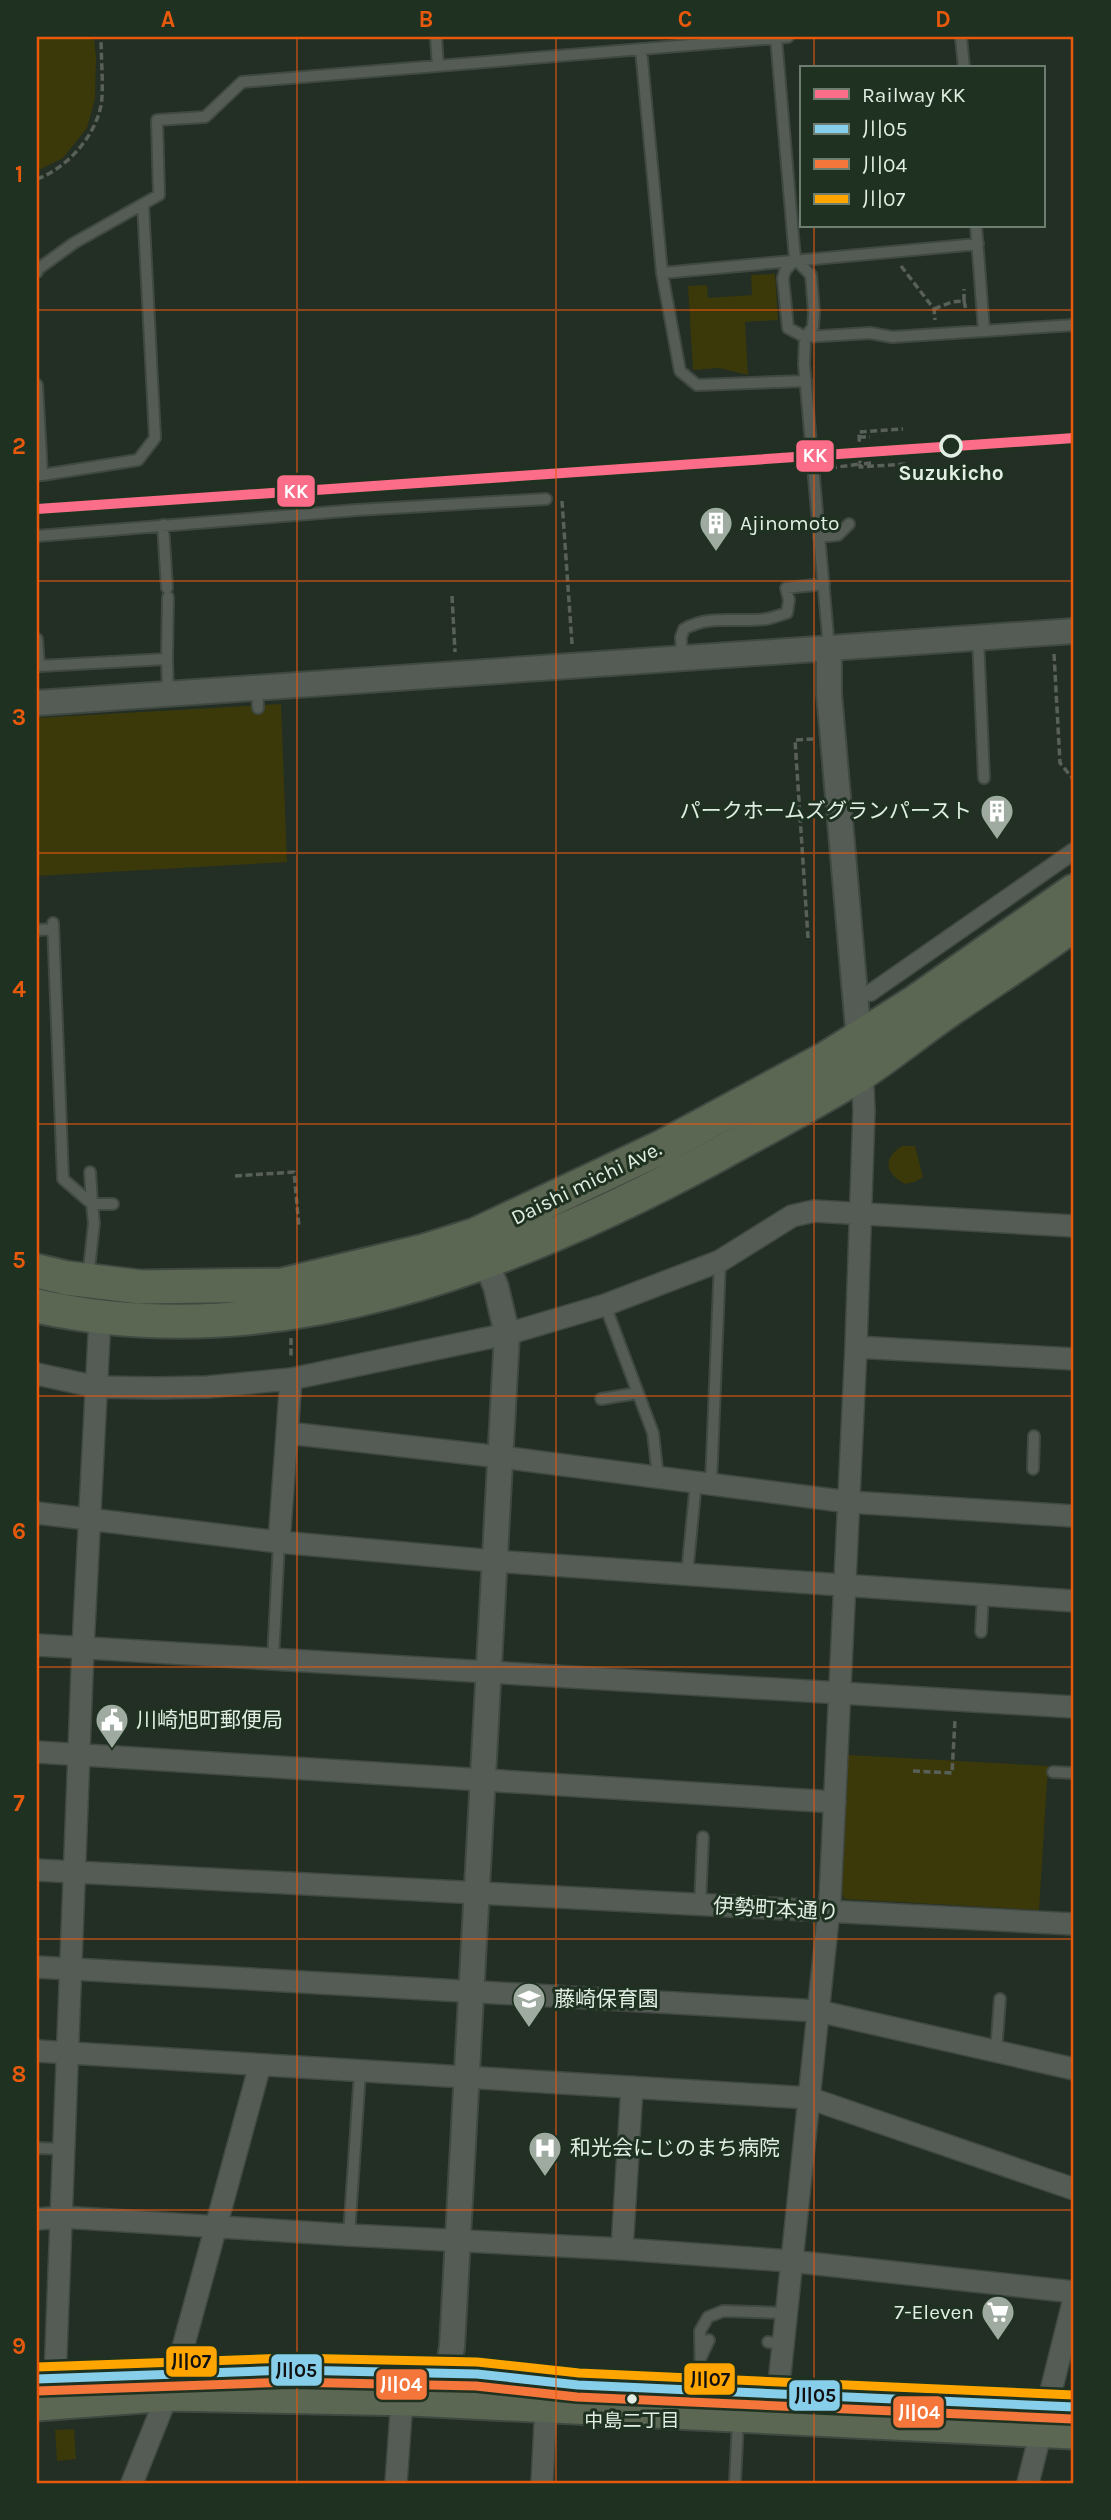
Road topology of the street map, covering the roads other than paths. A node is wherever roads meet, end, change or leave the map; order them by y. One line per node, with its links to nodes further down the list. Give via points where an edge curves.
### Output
1 (436, 37): 6 (lane)
2 (776, 37): 3 (lane); 5 (lane); 11 (lane)
3 (788, 37)
4 (961, 37): 7 (lane)
5 (641, 49): 6 (lane); 13 (lane)
6 (438, 66): 8 (lane, via 242,82 205,117 157,120 159,195)
7 (964, 66)
8 (143, 204): 12 (lane, via 74,243); 19 (lane, via 155,438 138,460)
9 (976, 228): 10 (lane)
10 (978, 244): 11 (lane); 15 (lane)
11 (795, 259): 13 (lane); 16 (lane, via 811,275 813,327); 16 (lane, via 783,278 788,328)
12 (37, 272)
13 (662, 272): 17 (lane, via 680,371 697,385)
14 (1074, 325): 15 (lane)
15 (984, 331): 16 (lane)
16 (805, 337): 17 (lane)
17 (806, 381): 24 (lane)
18 (37, 386): 19 (lane)
19 (39, 475)
20 (547, 499): 22 (lane)
21 (849, 524): 24 (lane, via 838,535)
22 (163, 525): 23 (lane); 30 (lane)
23 (37, 536)
24 (820, 537): 25 (lane)
25 (824, 584): 29 (lane); 31 (lane, via 786,588 788,613 695,623 684,629 681,637)
26 (1074, 631): 27 (street)
27 (978, 638): 29 (street); 34 (lane)
28 (37, 639): 30 (lane, via 39,666)
29 (828, 648): 31 (street); 40 (street)
30 (167, 659): 32 (lane)
31 (682, 659): 32 (street, via 257,698)
32 (168, 694): 33 (street)
33 (37, 703)
34 (984, 778)
35 (1074, 851): 39 (street)
36 (1074, 891): 40 (highway, Daishi michi Ave.)
37 (1074, 924): 41 (highway, Daishi michi Ave.)
38 (37, 930): 43 (lane, via 53,926 63,1179)
39 (870, 993)
40 (859, 1040): 41 (street); 47 (highway, Daishi michi Ave.)
41 (862, 1072): 45 (street); 47 (highway, Daishi michi Ave., via 675,1178 594,1217)
42 (90, 1171): 43 (lane)
43 (92, 1204): 44 (lane); 50 (lane)
44 (113, 1204)
45 (860, 1212): 46 (street); 48 (street, via 814,1211 792,1216); 55 (street)
46 (1074, 1226)
47 (480, 1248): 50 (highway, Daishi michi Ave., via 424,1251 282,1285 153,1287); 53 (highway, Daishi michi Ave., via 398,1291 290,1315 177,1321); 54 (street, via 496,1287)
48 (720, 1261): 51 (street); 67 (lane)
49 (37, 1271): 50 (highway, Daishi michi Ave.)
50 (88, 1281)
51 (605, 1305): 54 (street); 60 (lane)
52 (37, 1306): 53 (highway, Daishi michi Ave.)
53 (100, 1317): 59 (street)
54 (507, 1334): 58 (street); 64 (street)
55 (856, 1347): 56 (street); 68 (street)
56 (1074, 1359)
57 (37, 1374): 59 (street)
58 (291, 1379): 59 (street, via 207,1387); 62 (street)
59 (97, 1387): 71 (street)
60 (638, 1393): 61 (lane); 66 (lane, via 653,1433)
61 (601, 1399)
62 (288, 1433): 64 (street); 72 (street)
63 (1034, 1436): 65 (lane)
64 (501, 1457): 66 (street); 73 (street)
65 (1033, 1469)
66 (658, 1478): 67 (street)
67 (703, 1483): 68 (street); 74 (lane)
68 (849, 1502): 70 (street, via 1032,1509); 75 (street)
69 (37, 1513): 71 (street)
70 (1074, 1516)
71 (89, 1521): 72 (street); 80 (street)
72 (279, 1542): 73 (street); 81 (lane)
73 (494, 1562): 74 (street); 82 (street)
74 (687, 1574): 75 (street)
75 (845, 1585): 76 (street); 83 (street)
76 (983, 1594): 77 (street); 78 (lane)
77 (1074, 1601)
78 (981, 1632)
79 (37, 1645): 80 (street)
80 (83, 1647): 81 (street); 86 (street)
81 (273, 1659): 82 (street)
82 (488, 1673): 83 (street); 89 (street)
83 (841, 1693): 84 (street); 90 (street)
84 (1074, 1707)
85 (37, 1752): 86 (street)
86 (79, 1754): 89 (street); 93 (street)
87 (1053, 1772): 88 (lane)
88 (1074, 1773)
89 (483, 1779): 90 (street); 94 (street)
90 (835, 1802): 96 (street)
91 (704, 1837): 95 (lane)
92 (37, 1870): 93 (street, 伊勢町本通り)
93 (74, 1872): 94 (street, 伊勢町本通り); 99 (street)
94 (477, 1893): 95 (street, 伊勢町本通り); 100 (street)
95 (700, 1905): 96 (street, 伊勢町本通り)
96 (829, 1910): 97 (street, 伊勢町本通り); 102 (street)
97 (1074, 1924)
98 (37, 1967): 99 (street)
99 (70, 1968): 100 (street); 105 (street)
100 (472, 1992): 102 (street); 109 (street)
101 (1000, 1998): 104 (lane)
102 (818, 2011): 104 (street); 111 (street)
103 (37, 2051): 105 (street)
104 (996, 2051): 107 (street)
105 (67, 2052): 106 (street); 113 (street)
106 (260, 2065): 108 (street); 117 (street)
107 (1074, 2069)
108 (360, 2071): 109 (street); 118 (lane)
109 (468, 2076): 110 (street); 119 (street)
110 (632, 2087): 111 (street); 120 (street)
111 (809, 2098): 114 (street); 121 (street)
112 (37, 2148): 113 (lane)
113 (63, 2149): 115 (street)
114 (1074, 2189)
115 (62, 2217): 116 (street); 117 (street); 129 (street)
116 (37, 2219)
117 (216, 2226): 118 (street); 128 (street)
118 (349, 2235): 119 (street)
119 (459, 2241): 120 (street); 127 (street, via 452,2347 449,2364)
120 (622, 2249): 121 (street)
121 (790, 2261): 122 (street); 124 (street)
122 (1074, 2292)
123 (1074, 2299): 133 (street)
124 (785, 2313): 126 (lane, via 715,2313 700,2331); 130 (street, via 775,2343)
125 (709, 2340): 126 (lane)
126 (701, 2373): 127 (highway, via 578,2385); 130 (highway)
127 (441, 2374): 128 (highway, via 290,2370); 131 (street)
128 (173, 2384): 129 (highway); 131 (highway); 136 (street)
129 (43, 2387)
130 (778, 2393): 133 (highway)
131 (412, 2399): 132 (highway); 137 (street, via 401,2413)
132 (547, 2405): 134 (highway); 138 (street)
133 (1054, 2414): 134 (highway); 135 (highway); 140 (street)
134 (738, 2415): 139 (lane)
135 (1074, 2432)
136 (132, 2483)
137 (396, 2483)
138 (542, 2483)
139 (735, 2483)
140 (1028, 2483)

